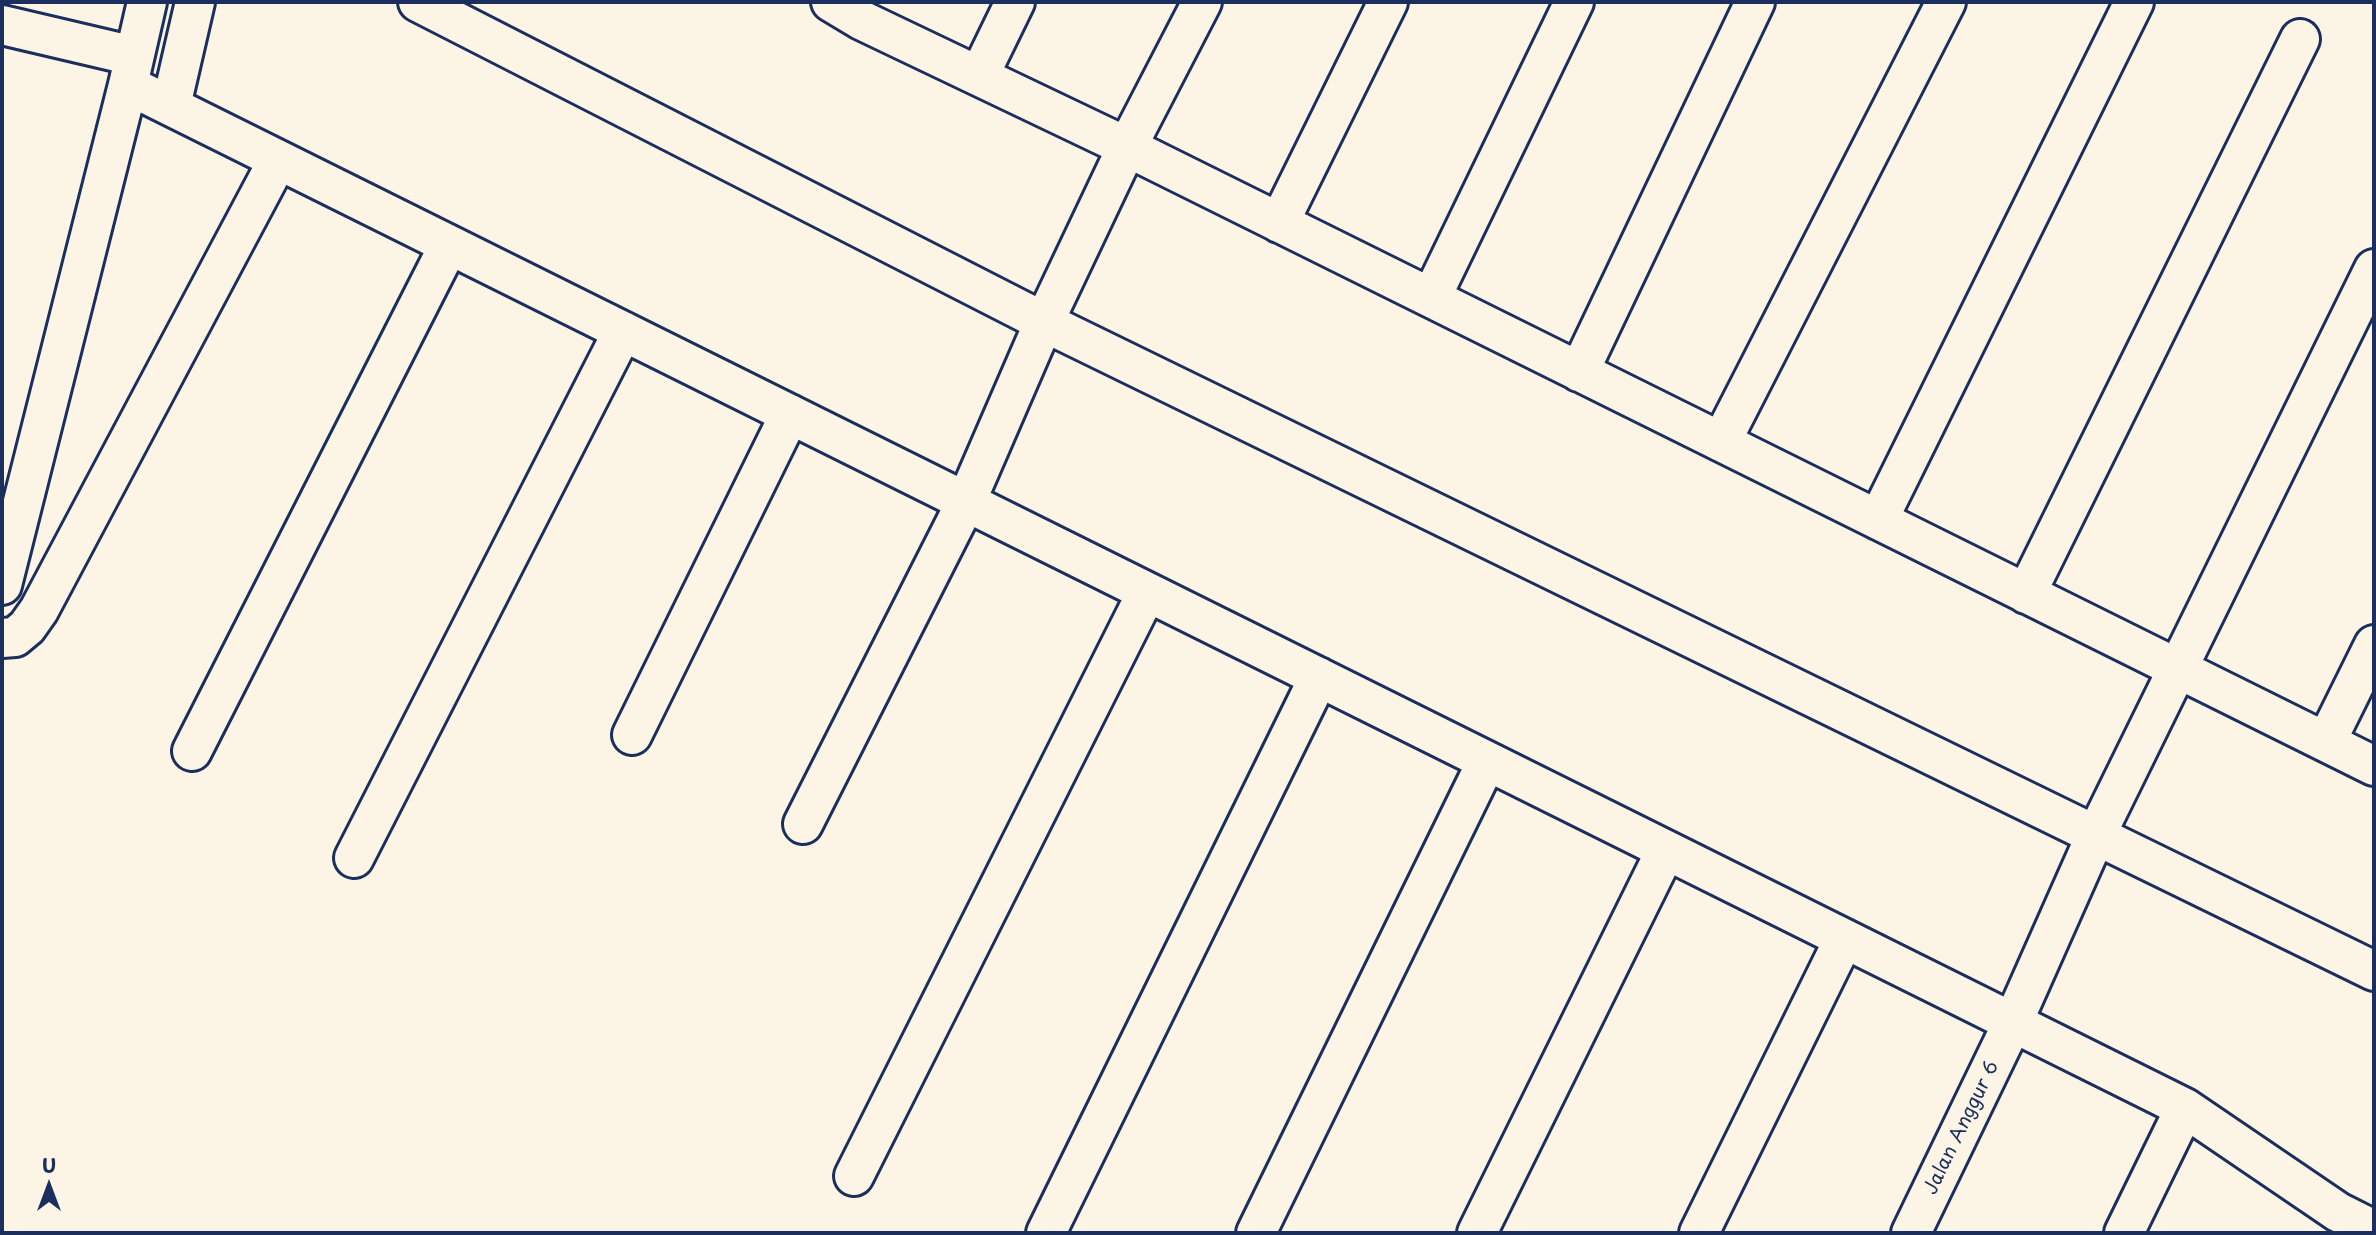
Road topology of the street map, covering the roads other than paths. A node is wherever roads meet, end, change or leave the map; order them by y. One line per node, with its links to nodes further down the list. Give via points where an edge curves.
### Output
1 (147, 2): 14 (street)
2 (195, 2): 16 (street)
3 (418, 2): 23 (street)
4 (831, 2): 15 (street)
5 (1015, 2): 15 (street)
6 (1202, 2): 17 (street)
7 (1388, 2): 19 (street)
8 (1574, 2): 22 (street)
9 (1755, 2): 25 (street)
10 (1946, 2): 27 (street)
11 (2134, 2): 29 (street)
12 (2, 25): 14 (street)
13 (2300, 39): 32 (street)
14 (131, 71): 16 (street); 30 (street)
15 (979, 76): 17 (street)
16 (171, 106): 18 (street)
17 (1127, 147): 19 (street); 23 (street)
18 (278, 160): 20 (street); 33 (street, via 39,610 15,637)
19 (1279, 223): 22 (street)
20 (449, 245): 24 (street); 39 (street)
21 (2374, 268): 35 (street, Jalan Anggur 6)
22 (1431, 298): 25 (street)
23 (1044, 322): 28 (street); 43 (street)
24 (623, 331): 26 (street); 45 (street)
25 (1579, 372): 27 (street)
26 (790, 414): 28 (street); 37 (street)
27 (1721, 442): 29 (street)
28 (966, 502): 31 (street); 42 (street)
29 (1878, 520): 32 (street)
30 (2, 585)
31 (1147, 592): 36 (street); 50 (street)
32 (2026, 594): 35 (street)
33 (2, 638)
34 (2374, 645): 38 (street)
35 (2178, 668): 38 (street); 43 (street, Jalan Anggur 6)
36 (1319, 677): 40 (street); 53 (street)
37 (632, 735)
38 (2326, 742): 41 (street)
39 (192, 751)
40 (1487, 761): 44 (street); 54 (street)
41 (2374, 766)
42 (803, 824)
43 (2096, 835): 47 (street); 48 (street, Jalan Anggur 6)
44 (1666, 850): 46 (street); 55 (street)
45 (354, 858)
46 (1844, 939): 48 (street); 56 (street)
47 (2374, 971)
48 (2013, 1022): 49 (street); 57 (street, Jalan Anggur 6)
49 (2185, 1108): 51 (street); 58 (street)
50 (854, 1176)
51 (2333, 1222): 52 (street)
52 (2374, 1230)
53 (1046, 1233)
54 (1256, 1233)
55 (1477, 1233)
56 (1699, 1233)
57 (1910, 1233)
58 (2124, 1233)

